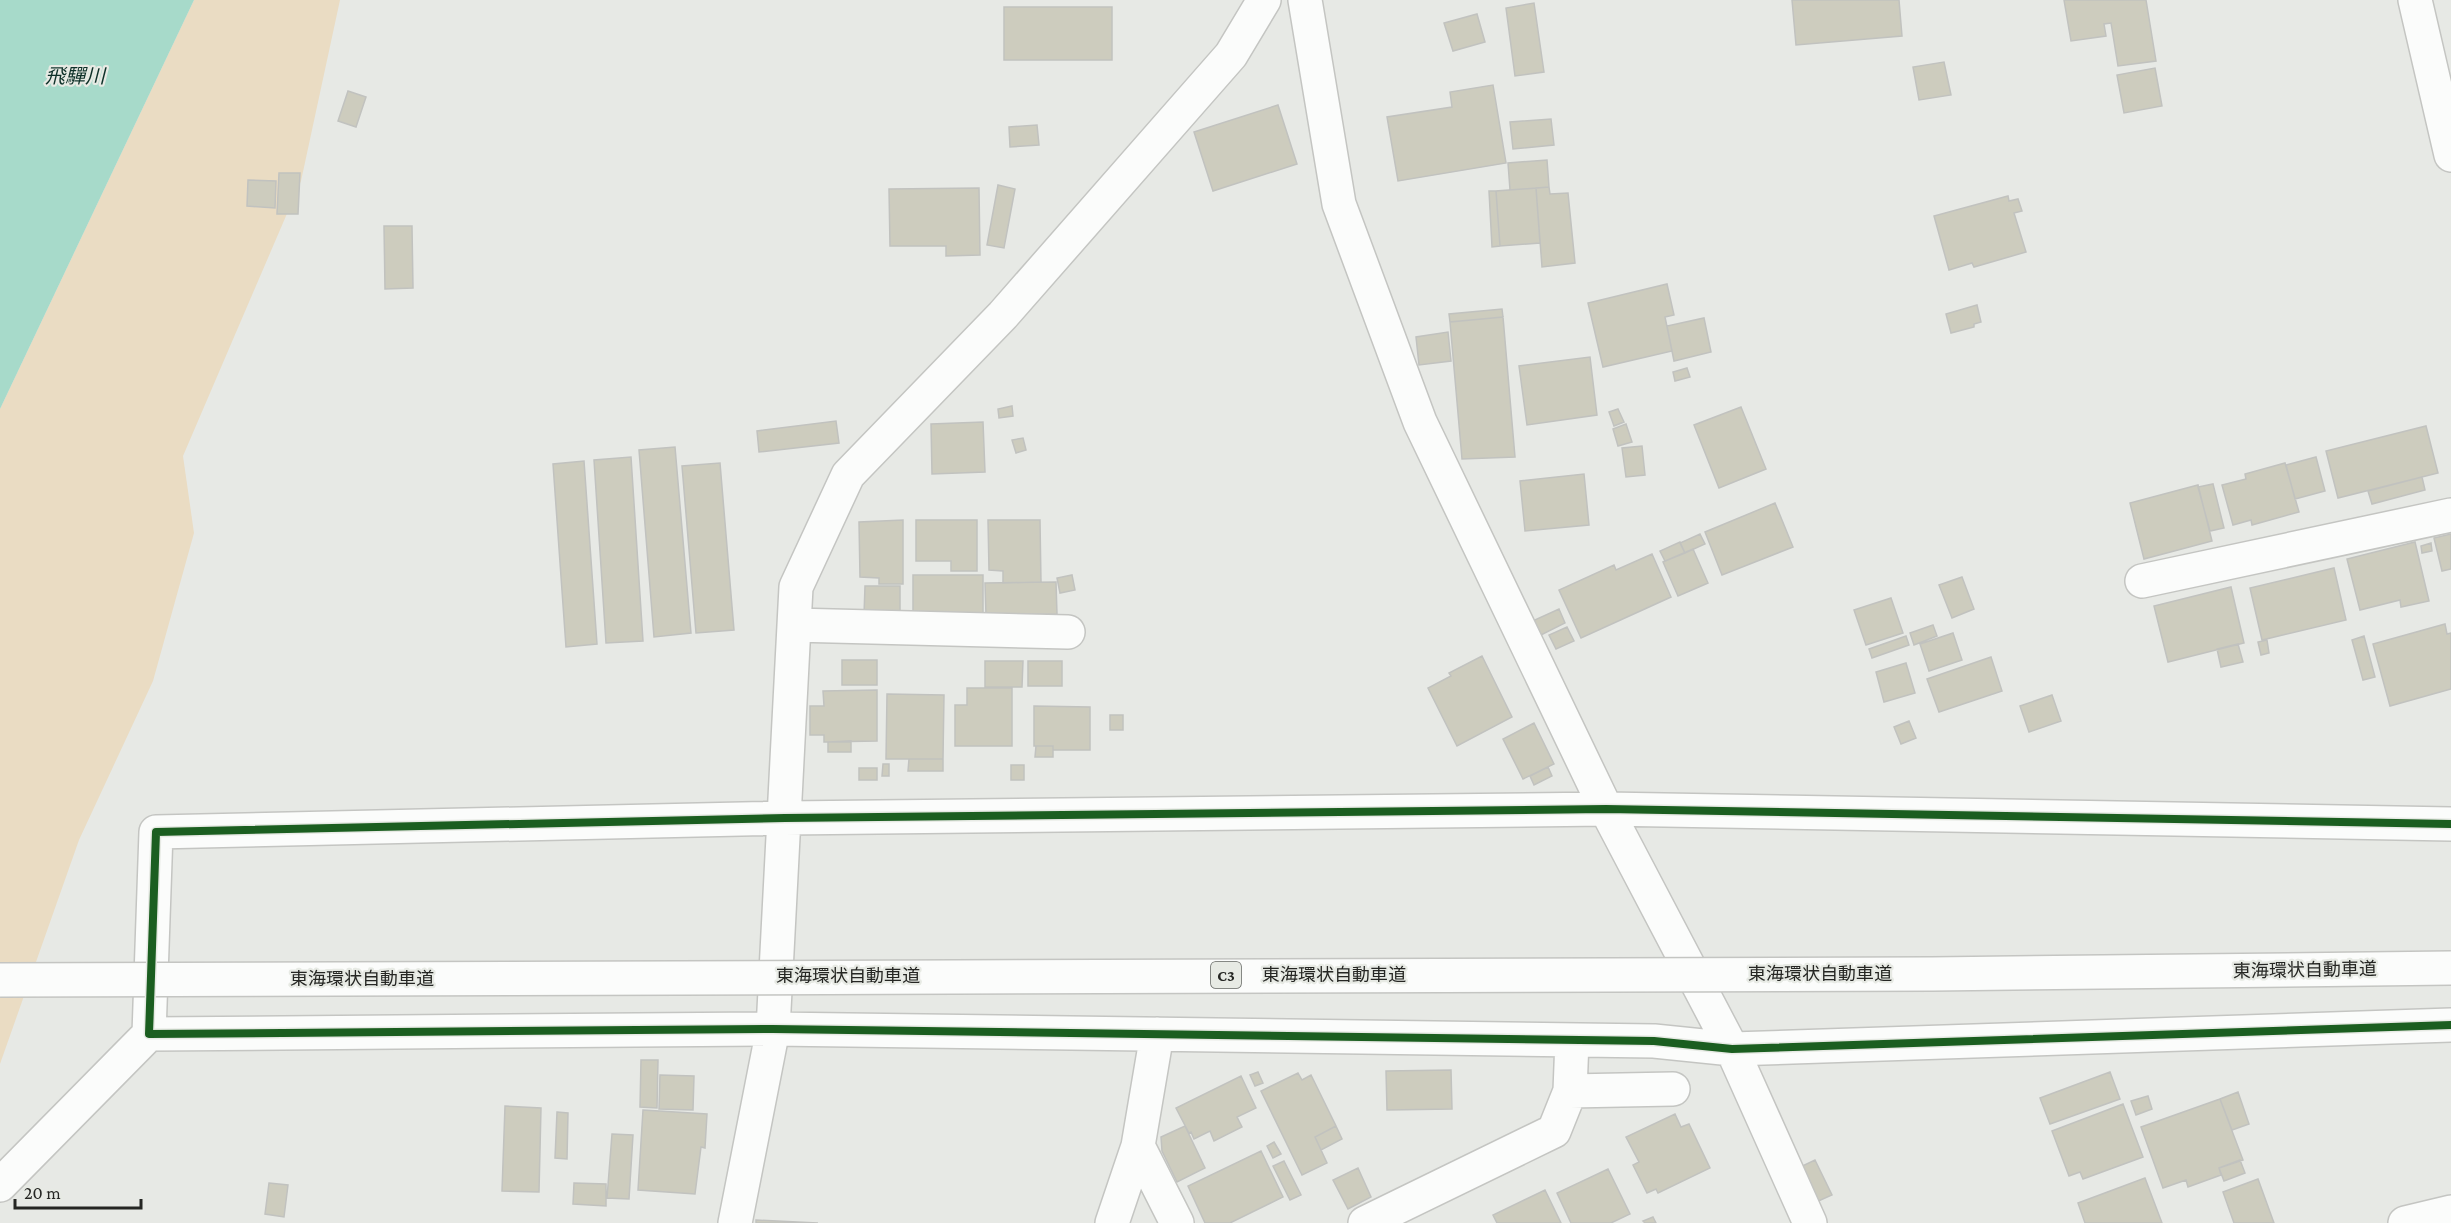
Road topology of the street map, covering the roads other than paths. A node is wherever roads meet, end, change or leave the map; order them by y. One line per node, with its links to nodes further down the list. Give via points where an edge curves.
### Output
1 (1264, 0): 7 (main road, via 1231,56 1003,315 848,475 796,587)
2 (1305, 0): 9 (main road, via 1339,204 1420,422)
3 (2415, 0): 4 (main road)
4 (2451, 155)
5 (2451, 515): 6 (main road)
6 (2142, 581)
7 (794, 625): 8 (main road); 10 (main road)
8 (1068, 632)
9 (1606, 809): 10 (main road); 11 (main road); 19 (main road)
10 (785, 818): 15 (main road); 16 (main road, via 156,832)
11 (2451, 824)
12 (2451, 968): 13 (main road, 東海環状自動車道 / C3, bridge, via 1932,974)
13 (0, 980)
14 (2451, 1025): 19 (main road)
15 (773, 1029): 16 (main road); 17 (main road); 25 (main road)
16 (149, 1034): 23 (main road)
17 (1157, 1035): 18 (main road); 22 (main road)
18 (1572, 1040): 19 (main road, via 1654,1041); 21 (main road)
19 (1732, 1049): 29 (main road)
20 (1673, 1089): 21 (main road)
21 (1570, 1091): 28 (main road, via 1554,1131)
22 (1138, 1146): 26 (main road); 27 (main road)
23 (0, 1185)
24 (2451, 1212): 30 (main road)
25 (735, 1223)
26 (1112, 1223)
27 (1177, 1223)
28 (1365, 1223)
29 (1810, 1223)
30 (2405, 1223)

